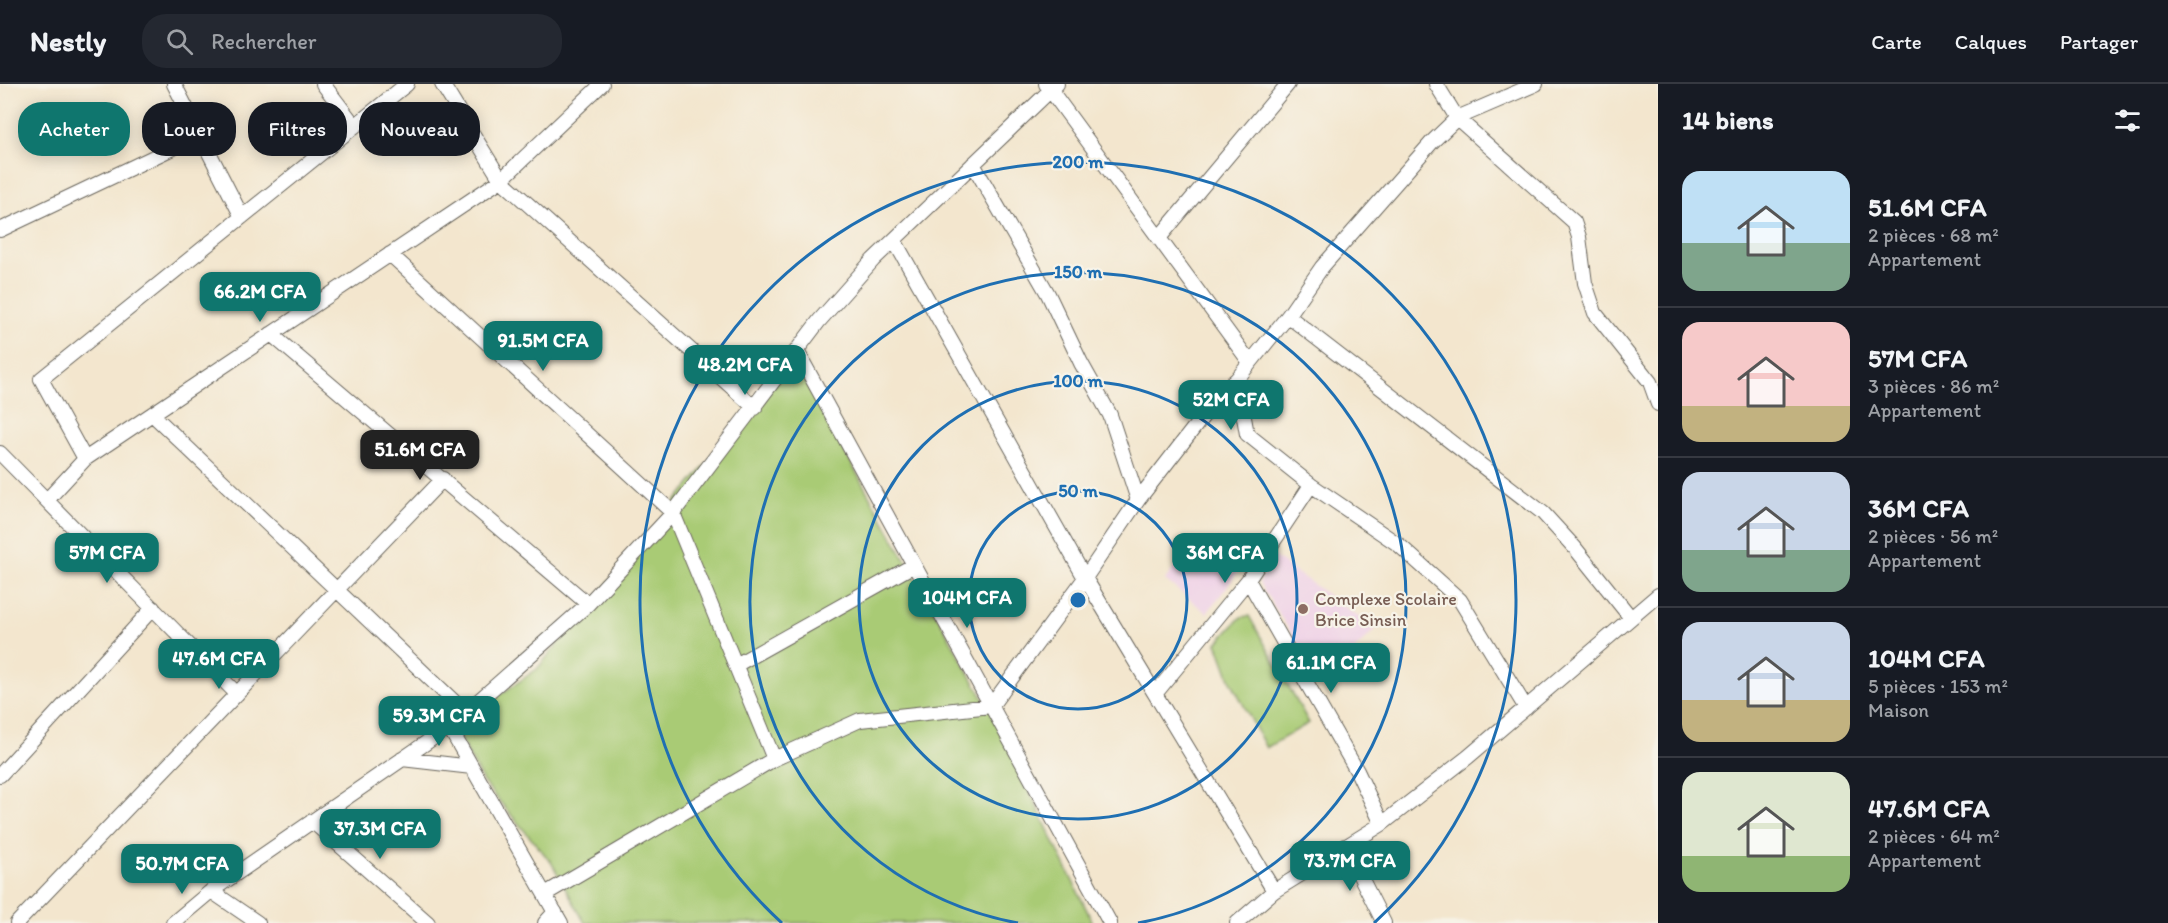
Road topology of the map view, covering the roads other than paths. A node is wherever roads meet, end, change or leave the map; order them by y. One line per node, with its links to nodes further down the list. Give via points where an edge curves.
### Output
1 (174, 84): 10 (street)
2 (323, 84): 12 (street)
3 (407, 84): 12 (street)
4 (442, 84): 16 (street)
5 (602, 84): 16 (street)
6 (1288, 84): 19 (street)
7 (1436, 84): 11 (street)
8 (1536, 84): 11 (street)
9 (1051, 86): 15 (street); 19 (street)
10 (183, 102)
11 (1457, 118): 22 (street, via 1322,267); 27 (street, via 1574,222 1595,313 1650,382)
12 (355, 126): 17 (street)
13 (156, 156): 18 (street)
14 (211, 156): 17 (street)
15 (973, 164): 20 (street); 35 (street, via 1048,294 1110,415)
16 (501, 180): 21 (street); 28 (street)
17 (242, 217): 31 (street, via 41,380)
18 (0, 230)
19 (1159, 238): 25 (street)
20 (894, 240): 24 (street, via 819,321); 38 (street)
21 (390, 254): 23 (street); 36 (street)
22 (1288, 316): 25 (street); 44 (street, via 1543,513)
23 (271, 334): 29 (street); 32 (street)
24 (797, 351): 28 (street); 37 (street)
25 (1249, 362): 26 (street)
26 (1237, 379): 33 (street, via 1247,434); 35 (street, via 1221,393)
27 (1658, 404)
28 (755, 408): 36 (street)
29 (152, 414): 31 (street); 40 (street)
30 (0, 453): 34 (street)
31 (85, 459): 34 (street)
32 (443, 479): 40 (street); 42 (street)
33 (1311, 485): 39 (street); 49 (street, via 1399,545 1460,600)
34 (47, 500): 43 (street)
35 (1138, 500): 38 (street)
36 (674, 513): 42 (street); 45 (street)
37 (914, 565): 45 (street); 48 (street)
38 (1085, 578): 47 (street); 48 (street)
39 (1248, 580): 47 (street); 57 (street, via 1358,771)
40 (336, 591): 46 (street); 50 (street)
41 (1658, 595): 44 (street)
42 (588, 604): 50 (street)
43 (153, 608): 46 (street); 55 (street)
44 (1631, 618): 49 (street)
45 (736, 665): 53 (street)
46 (237, 694): 63 (street)
47 (1155, 694): 60 (street)
48 (991, 706): 53 (street, via 860,720); 68 (street)
49 (1526, 708): 57 (street)
50 (466, 713): 51 (street)
51 (449, 727): 52 (street); 54 (street)
52 (402, 759): 54 (street); 56 (street)
53 (774, 759): 61 (street)
54 (472, 767): 61 (street)
55 (0, 775)
56 (312, 821): 59 (street); 66 (street)
57 (1382, 824): 58 (street)
58 (1345, 846): 60 (street); 70 (street)
59 (211, 891): 64 (street); 65 (street)
60 (1274, 891): 69 (street)
61 (545, 894): 62 (street)
62 (558, 917): 67 (street)
63 (17, 923)
64 (173, 923)
65 (258, 923)
66 (428, 923)
67 (545, 923)
68 (1110, 923)
69 (1237, 923)
70 (1384, 923)

